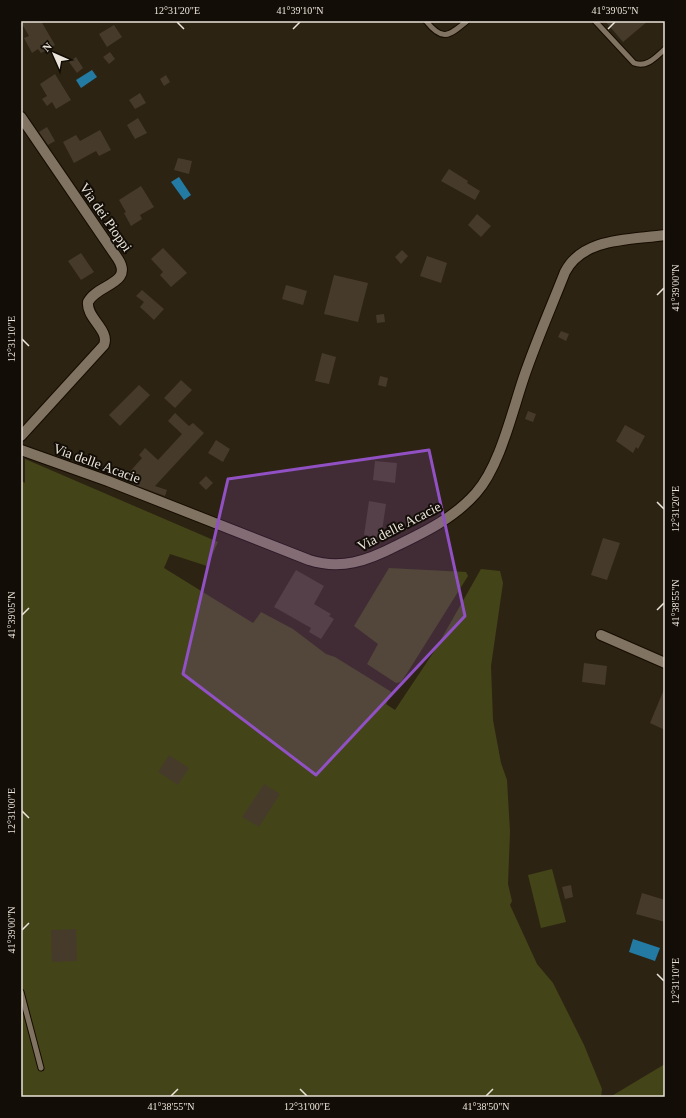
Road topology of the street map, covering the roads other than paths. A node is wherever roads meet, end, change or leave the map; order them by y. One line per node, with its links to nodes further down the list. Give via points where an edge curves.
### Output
1 (426, 21): 2 (lane, via 438,34 443,35 454,32)
2 (467, 21)
3 (594, 21): 4 (lane, via 634,63 648,63)
4 (665, 49)
5 (21, 117): 7 (street, Via dei Pioppi, via 123,269 118,279 92,296 88,302 89,310 105,336 104,345)
6 (665, 235): 8 (street, Via delle Acacie, via 598,245 585,251 571,263 565,272 492,466 482,486 463,506 439,525 363,561 338,565 309,560 108,481)
7 (21, 436)
8 (21, 450)
9 (601, 635): 10 (street)
10 (665, 663)
11 (21, 992): 12 (lane)
12 (41, 1068)

